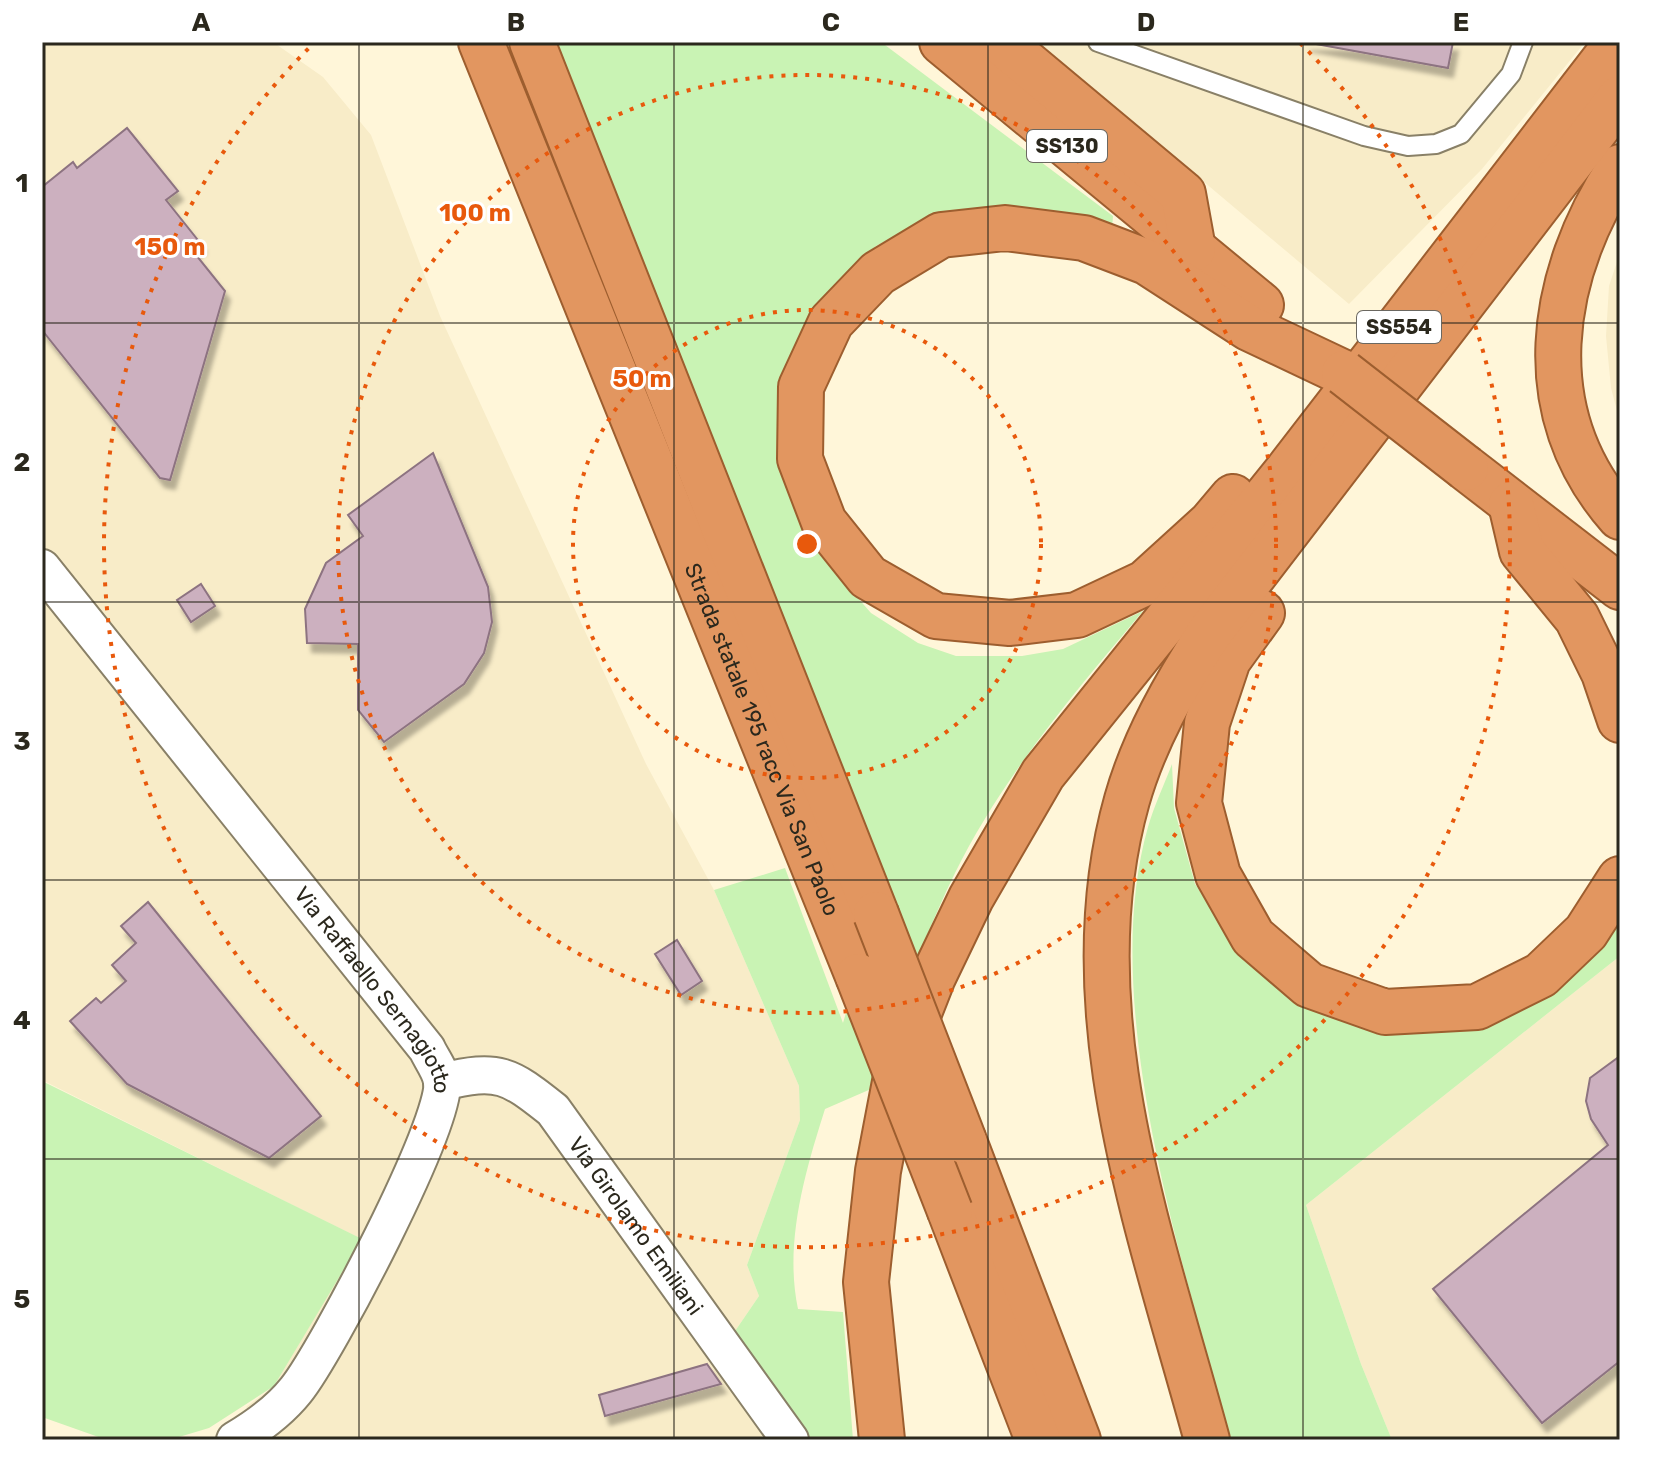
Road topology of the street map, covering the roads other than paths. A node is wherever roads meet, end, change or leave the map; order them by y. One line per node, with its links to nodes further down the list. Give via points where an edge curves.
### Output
1 (942, 42): 10 (highway, SS130)
2 (1098, 42): 3 (lane, via 1364,136 1408,146 1436,144 1461,134 1511,74)
3 (1523, 42)
4 (1618, 42): 13 (highway, SS554)
5 (534, 45): 26 (highway, Strada statale 195 racc Via San Paolo, bridge)
6 (1017, 47): 10 (highway, via 1183,194)
7 (485, 51): 25 (highway, Strada statale 195 racc Via San Paolo, bridge, via 858,976)
8 (1620, 98): 12 (highway, SS554)
9 (1620, 167): 15 (highway, via 1573,259 1557,331 1558,388 1575,444)
10 (1193, 249): 11 (highway, SS130)
11 (1256, 318): 13 (highway, via 1147,262 1084,238 1005,228 941,235 878,273 831,322 801,387 800,459 824,522 868,577 936,616 1010,623 1077,615 1145,583 1211,523 1243,484); 14 (highway, bridge, via 1344,373)
12 (1354, 443): 18 (highway, SS554); 20 (highway, via 1350,491 1228,660 1207,723 1199,803 1218,875 1253,937 1309,985 1385,1012 1477,1007 1541,975 1586,932)
13 (1287, 471): 18 (highway, SS554)
14 (1511, 504): 17 (highway); 19 (highway, via 1522,551 1577,618)
15 (1620, 517)
16 (42, 568): 21 (street, Via Raffaello Sernagiotto, via 427,1049)
17 (1620, 587)
18 (1193, 621): 24 (highway, via 1043,774 971,898 898,1066 878,1171 866,1282); 27 (highway, via 1128,798 1108,909 1110,1018 1126,1138)
19 (1620, 720)
20 (1620, 879)
21 (442, 1082): 22 (street, Via Raffaello Sernagiotto, via 437,1121 370,1262 297,1389); 23 (street, Via Girolamo Emiliani, via 479,1073 515,1080 553,1110)
22 (235, 1440)
23 (790, 1440)
24 (882, 1440)
25 (1038, 1440)
26 (1078, 1440)
27 (1207, 1440)

